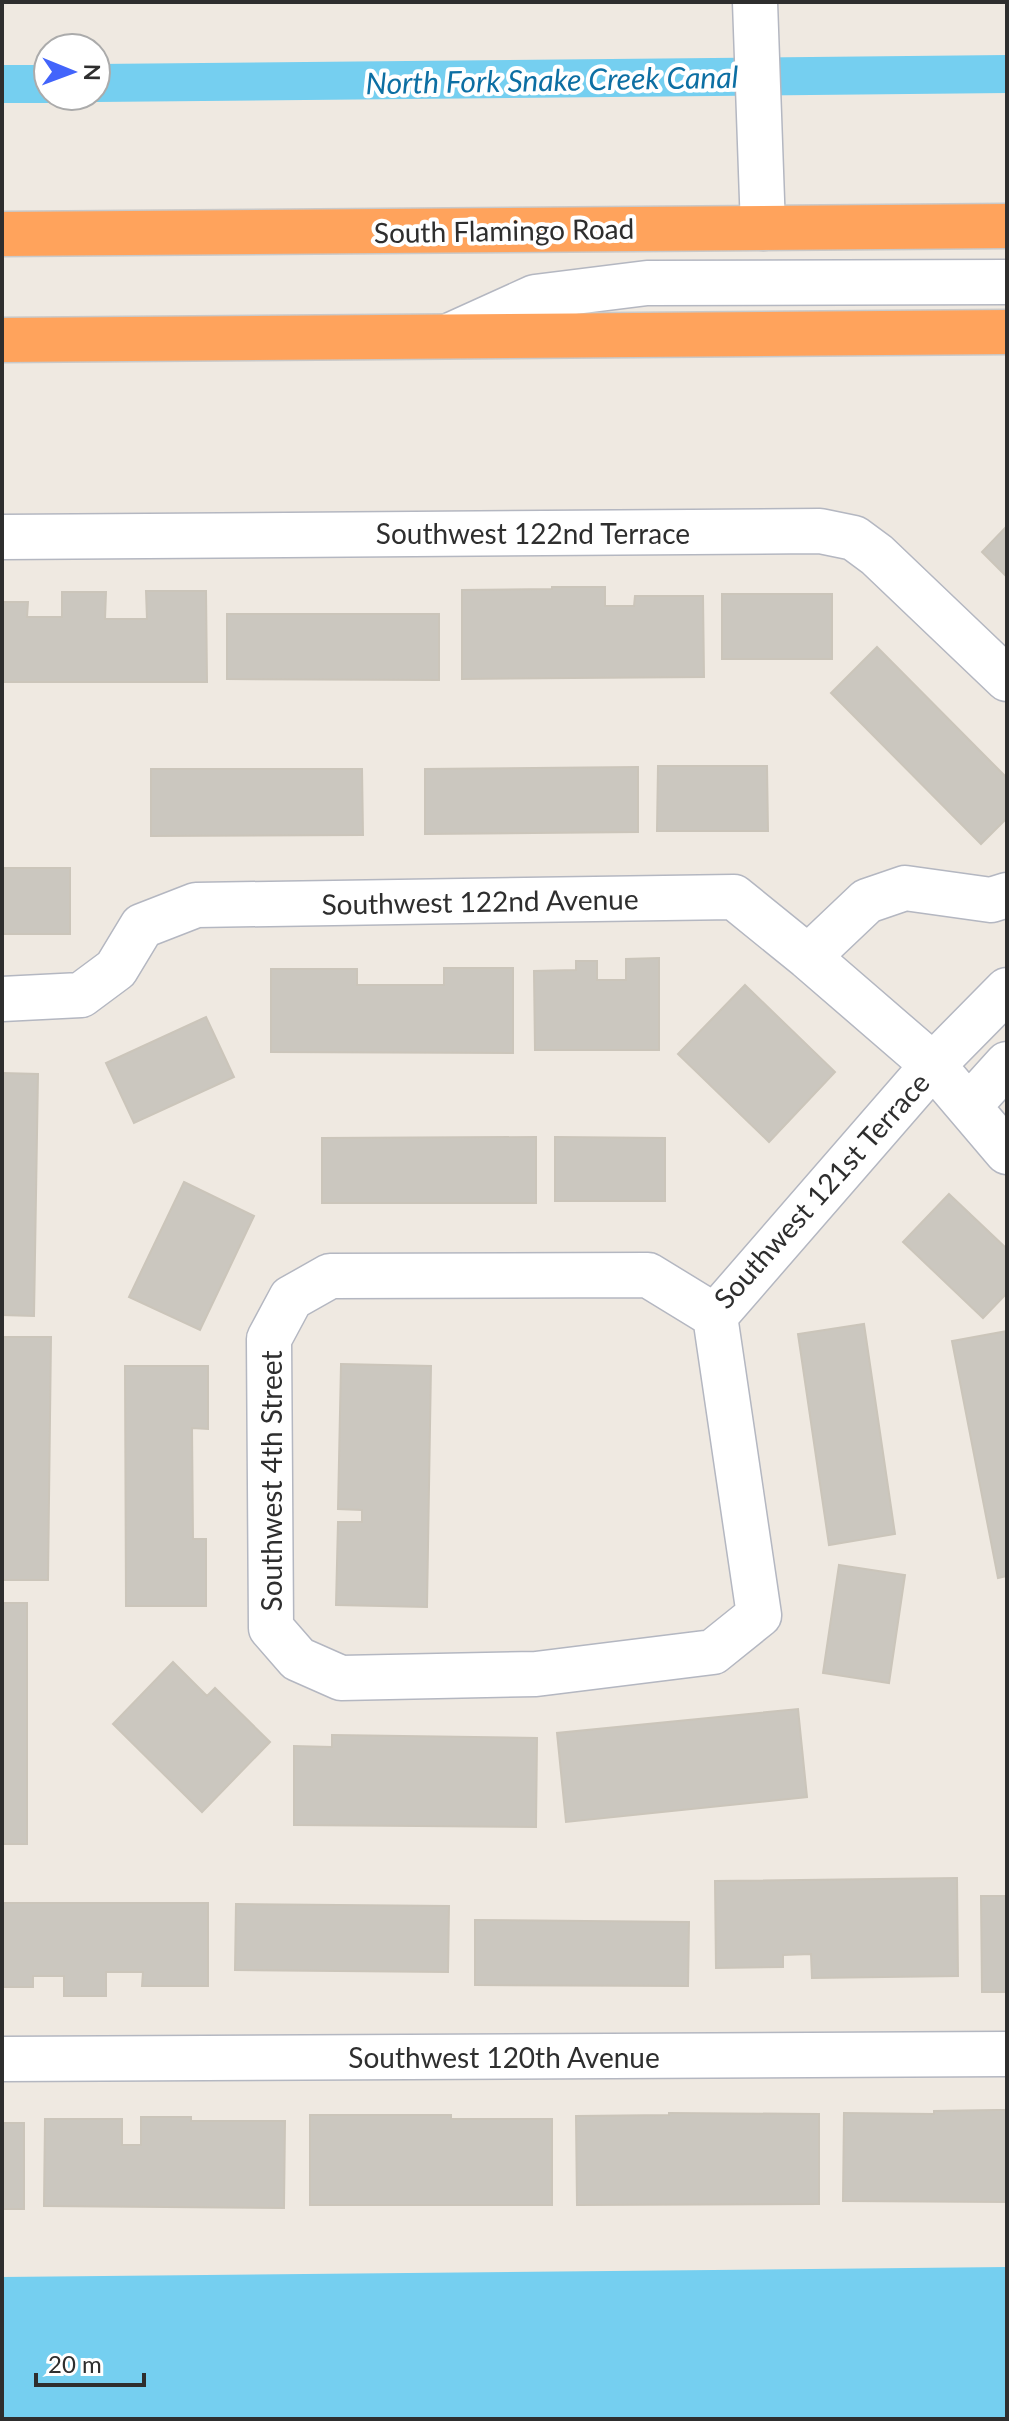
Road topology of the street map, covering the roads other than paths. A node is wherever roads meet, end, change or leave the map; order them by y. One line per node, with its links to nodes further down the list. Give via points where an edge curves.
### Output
1 (755, 6): 3 (street)
2 (1007, 226): 3 (highway, South Flamingo Road)
3 (763, 228): 4 (highway, South Flamingo Road)
4 (2, 234)
5 (1007, 282): 7 (street, via 647,283 535,297)
6 (1007, 332): 7 (highway)
7 (449, 336): 8 (highway)
8 (2, 340)
9 (2, 537): 10 (street, Southwest 122nd Terrace, via 820,531 854,538 877,555)
10 (1007, 679)
11 (1007, 895): 12 (street, via 991,900 905,888 867,901)
12 (808, 957): 14 (street, Southwest 122nd Avenue, via 734,897 196,905 142,926 116,969 81,995); 16 (street, Southwest 122nd Avenue)
13 (1007, 990): 16 (street, Southwest 121st Terrace)
14 (2, 999)
15 (1007, 1064): 17 (street)
16 (933, 1065): 17 (street, Southwest 122nd Avenue); 20 (street, Southwest 121st Terrace)
17 (969, 1106): 18 (street, Southwest 122nd Avenue)
18 (1007, 1152)
19 (291, 1298): 20 (street, Southwest 121st Terrace, via 330,1276 648,1275); 20 (street, Southwest 4th Street, via 269,1339 271,1628 298,1659 341,1678 536,1674 713,1652 759,1615)
20 (715, 1316)
21 (1007, 2054): 22 (street, Southwest 120th Avenue)
22 (2, 2059)

